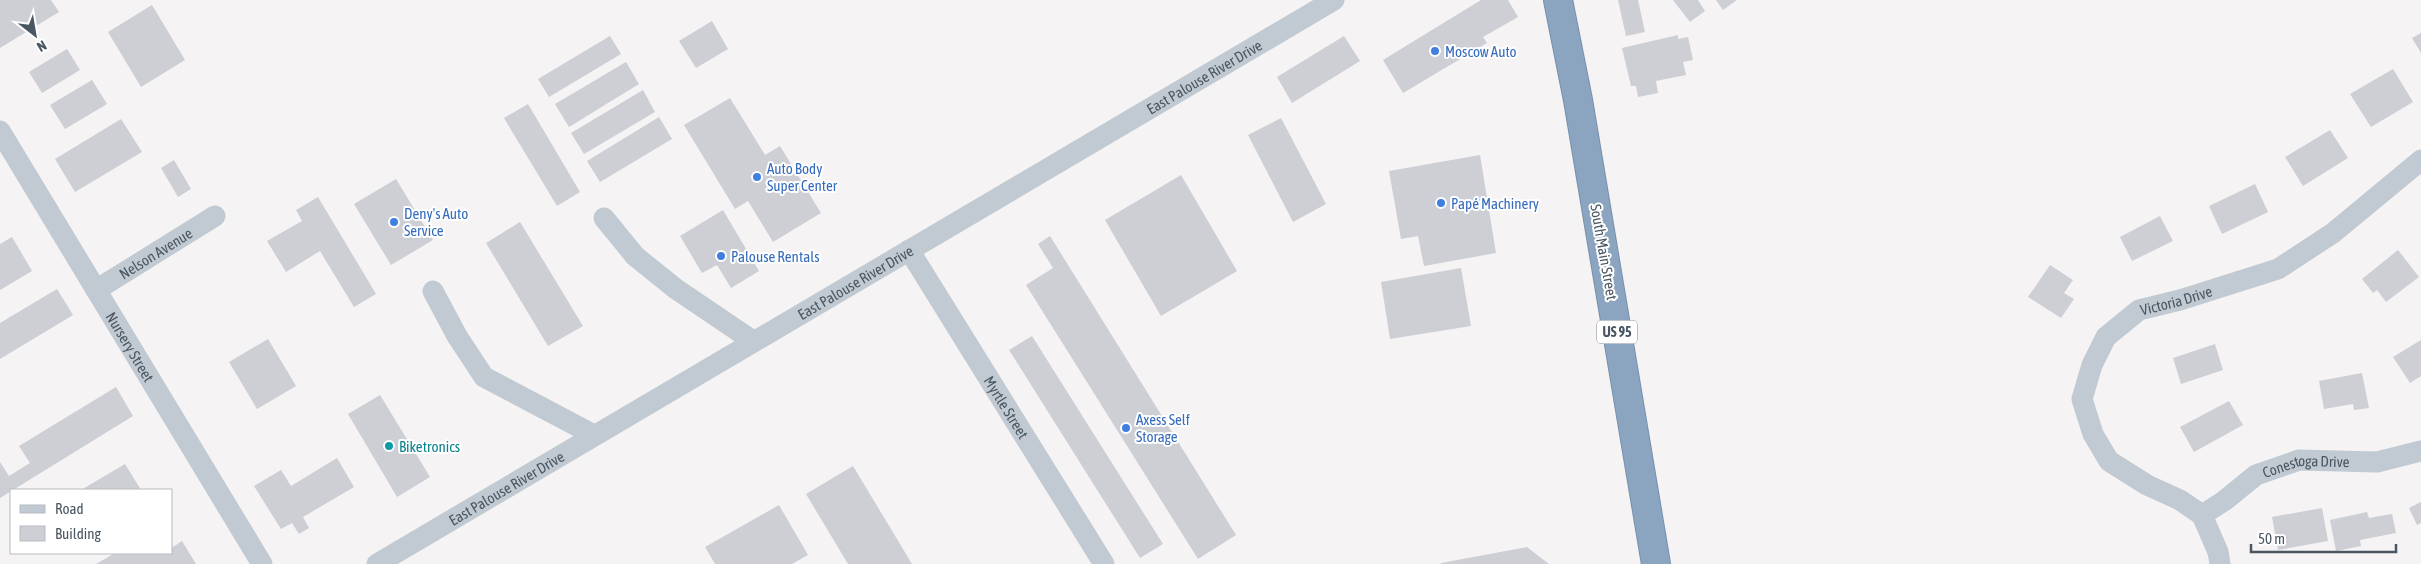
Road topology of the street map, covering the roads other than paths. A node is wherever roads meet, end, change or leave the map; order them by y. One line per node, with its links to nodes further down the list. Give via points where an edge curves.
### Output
1 (1334, 0): 7 (street, East Palouse River Drive)
2 (1558, 0): 17 (highway, South Main Street / US 95, via 1578,100)
3 (0, 131): 8 (street, Nursery Street)
4 (2421, 160): 13 (street, Victoria Drive, via 2333,233 2278,269 2139,310 2106,337 2092,365 2082,399 2092,434 2109,461)
5 (215, 216): 8 (street, Nelson Avenue)
6 (604, 218): 10 (street, via 635,256 676,289)
7 (909, 250): 10 (street, East Palouse River Drive); 16 (street, Myrtle Street)
8 (96, 290): 14 (street, Nursery Street)
9 (433, 291): 11 (street, via 484,377)
10 (753, 341): 11 (street, East Palouse River Drive)
11 (594, 436): 15 (street, East Palouse River Drive)
12 (2421, 451): 13 (street, Conestoga Drive, via 2377,462 2299,460 2256,475)
13 (2202, 515): 18 (street)
14 (262, 564)
15 (377, 564)
16 (1104, 564)
17 (1656, 564)
18 (2220, 564)

